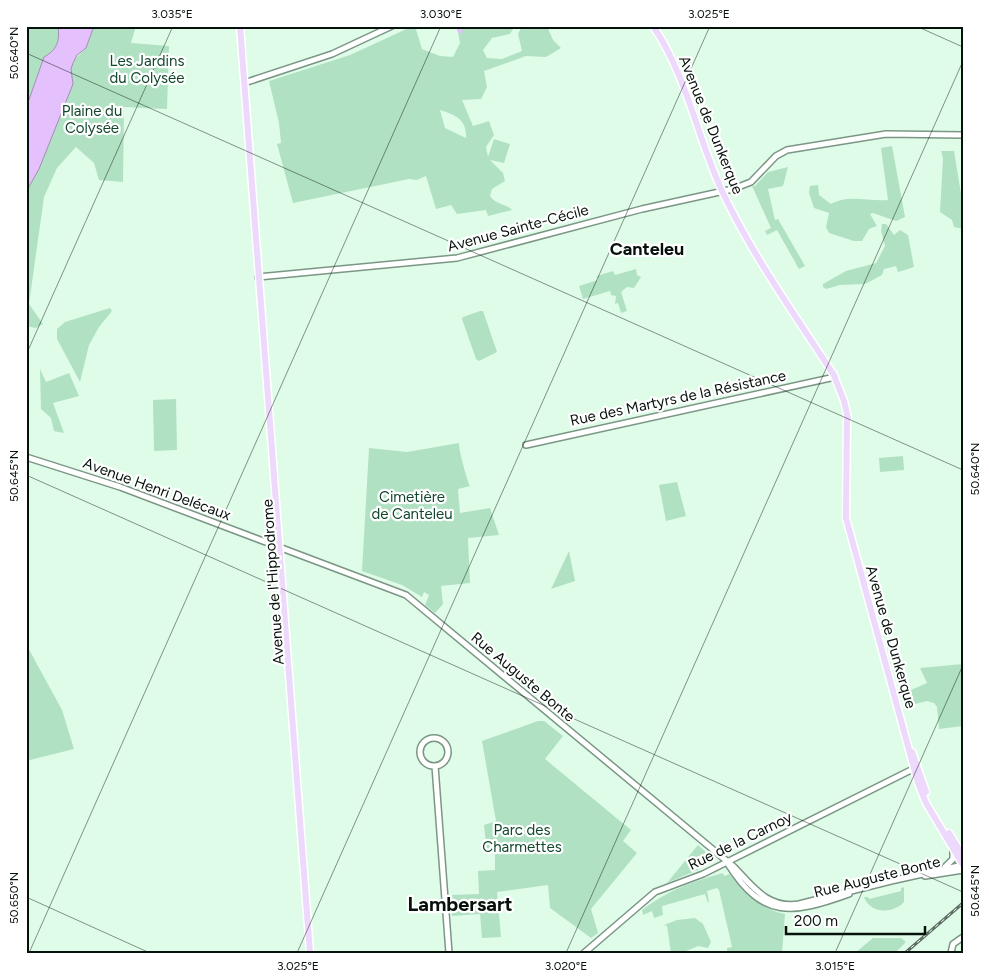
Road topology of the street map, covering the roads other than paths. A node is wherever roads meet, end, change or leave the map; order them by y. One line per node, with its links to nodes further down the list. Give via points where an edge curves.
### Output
1 (240, 26): 4 (main road, Avenue de l'Hippodrome)
2 (392, 26): 4 (street, via 332,54)
3 (653, 26): 6 (main road, Avenue de Dunkerque, via 675,66)
4 (244, 82): 7 (main road, Avenue de l'Hippodrome, via 254,209 258,222)
5 (963, 135): 6 (street, Avenue Sainte-Cécile, via 868,136 787,150 751,182)
6 (722, 192): 7 (street, Avenue Sainte-Cécile, via 642,209 445,260); 8 (main road, Avenue de Dunkerque, via 770,279)
7 (260, 277): 11 (main road, Avenue de l'Hippodrome)
8 (835, 377): 9 (street, Rue des Martyrs de la Résistance); 13 (main road, Avenue de Dunkerque, via 847,415 846,510 850,534)
9 (526, 445)
10 (26, 457): 11 (street, Avenue Henri Delécaux, via 120,487)
11 (280, 548): 16 (street, Rue Auguste Bonte, via 408,596); 21 (main road, Avenue de l'Hippodrome)
12 (435, 766): 12 (street, via 444,761 448,751 444,742 434,737 424,741 419,752 424,762); 22 (street)
13 (916, 768): 14 (main road, Avenue de Dunkerque, via 924,797); 15 (main road, Avenue de Dunkerque, via 927,795); 16 (street, Rue de la Carnoy)
14 (953, 848): 17 (main road, Avenue de Dunkerque); 18 (street, via 953,859)
15 (963, 856)
16 (726, 861): 18 (street, Rue Auguste Bonte, via 762,896 786,905); 19 (street, Rue Auguste Bonte, via 759,900 788,910 921,876); 23 (street, Rue de la Carnoy, via 650,896)
17 (963, 865): 18 (street, Rue Auguste Bonte)
18 (942, 868)
19 (963, 870)
20 (963, 937): 24 (street, via 953,944)
21 (312, 953)
22 (449, 953)
23 (584, 953)
24 (951, 953)

